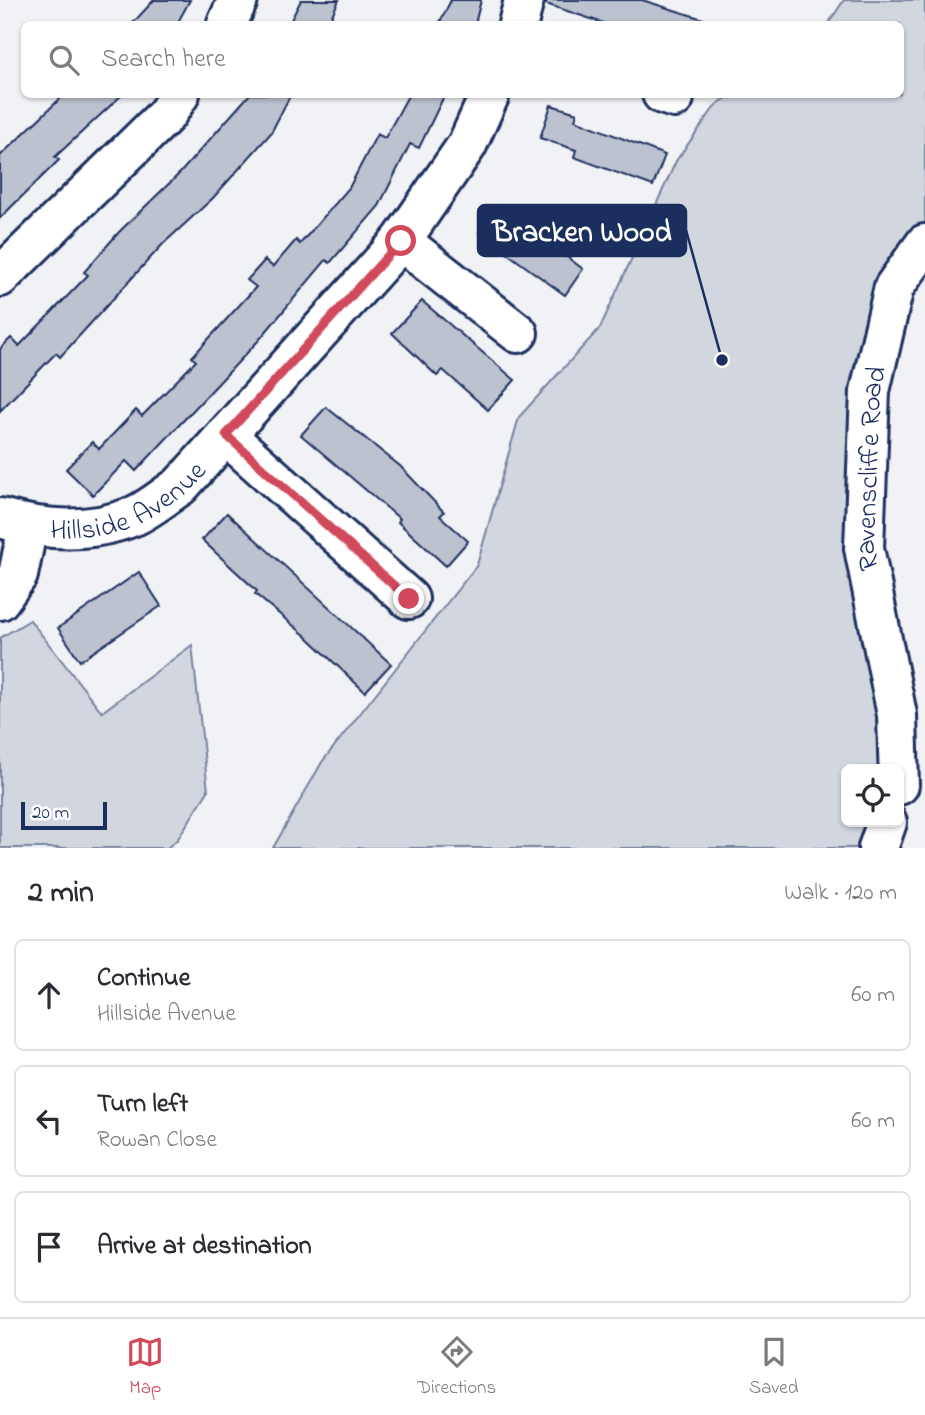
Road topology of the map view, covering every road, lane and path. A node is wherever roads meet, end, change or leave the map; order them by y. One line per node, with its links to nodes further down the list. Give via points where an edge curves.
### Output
1 (238, 0): 3 (street)
2 (524, 0): 4 (street)
3 (228, 21)
4 (518, 21)
5 (177, 98): 9 (street, via 166,115)
6 (488, 98): 7 (street, Hillside Avenue, via 467,145)
7 (401, 241): 10 (street); 11 (street, Hillside Avenue)
8 (925, 244): 15 (street, Ravenscliffe Road, via 894,287 870,391 864,548 897,715)
9 (0, 277)
10 (518, 333)
11 (226, 435): 12 (street, Hillside Avenue, via 180,486 136,515 66,530); 13 (street)
12 (14, 522): 14 (street, via 18,575)
13 (409, 599)
14 (0, 600)
15 (898, 764)
16 (885, 827): 17 (street)
17 (877, 848)

